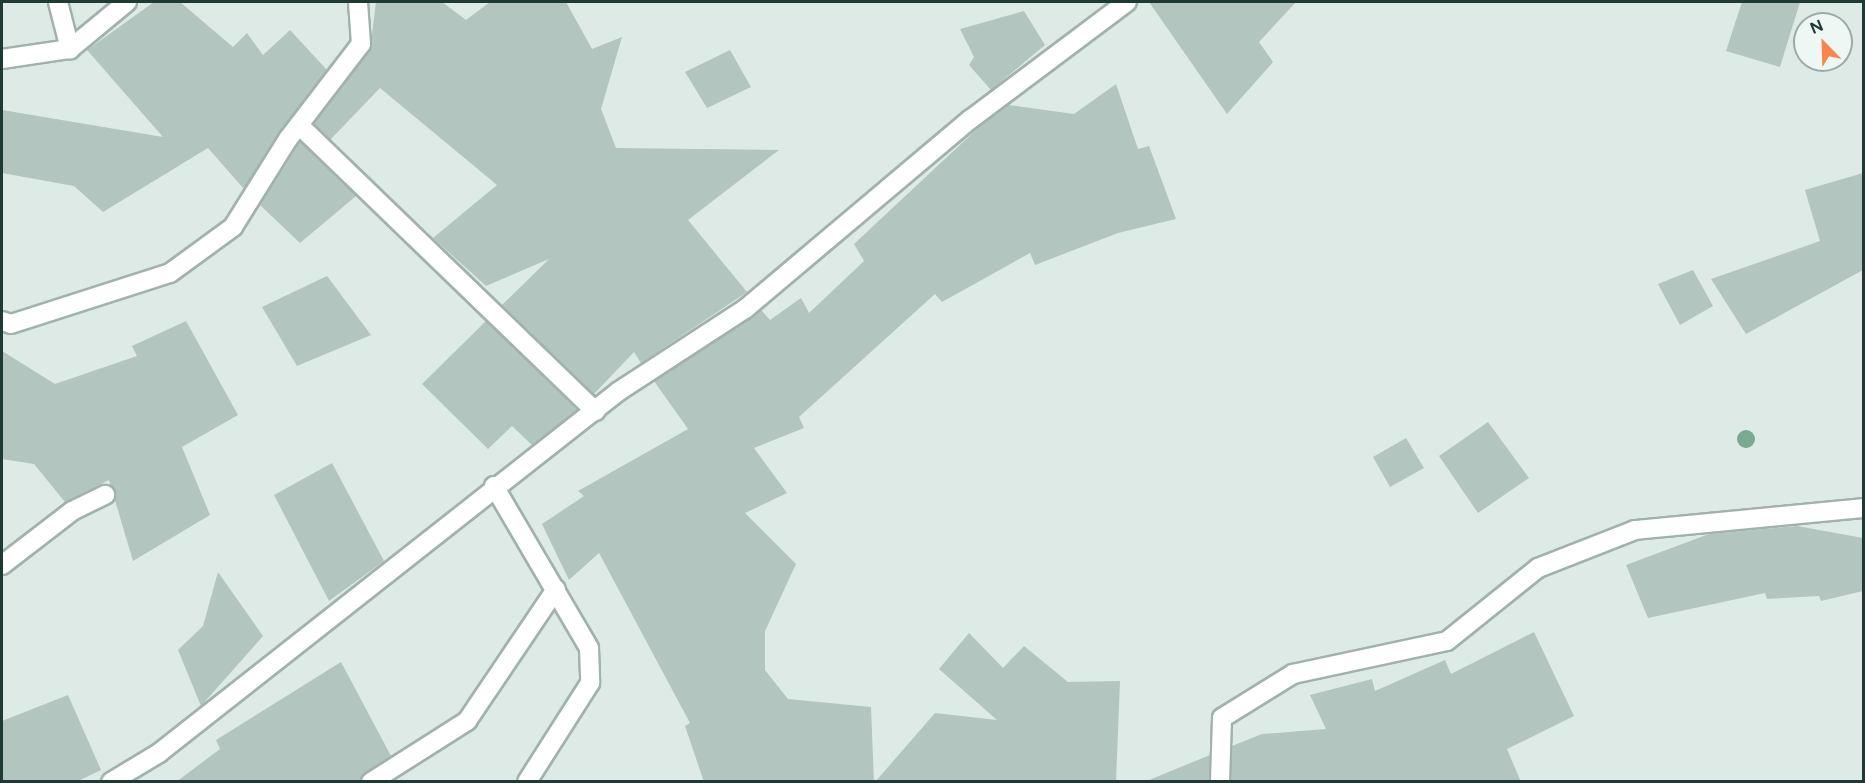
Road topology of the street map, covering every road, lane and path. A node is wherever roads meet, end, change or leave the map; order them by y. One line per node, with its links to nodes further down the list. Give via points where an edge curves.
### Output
1 (58, 2): 5 (street)
2 (127, 2): 5 (street)
3 (358, 2): 7 (street, via 361,44)
4 (1128, 2): 9 (street, via 971,119 745,309)
5 (70, 49): 6 (street)
6 (2, 59)
7 (299, 126): 8 (street, via 233,227 170,273 11,324); 9 (street)
8 (2, 321)
9 (595, 411): 10 (street)
10 (494, 486): 14 (street); 15 (street, via 159,753)
11 (105, 495): 13 (street, via 72,511)
12 (1863, 508): 18 (street, via 1635,530 1538,568 1447,640 1293,674 1222,718)
13 (2, 565)
14 (556, 589): 16 (street, via 467,721); 17 (street, via 589,648 590,683)
15 (111, 782)
16 (371, 782)
17 (527, 782)
18 (1220, 782)

